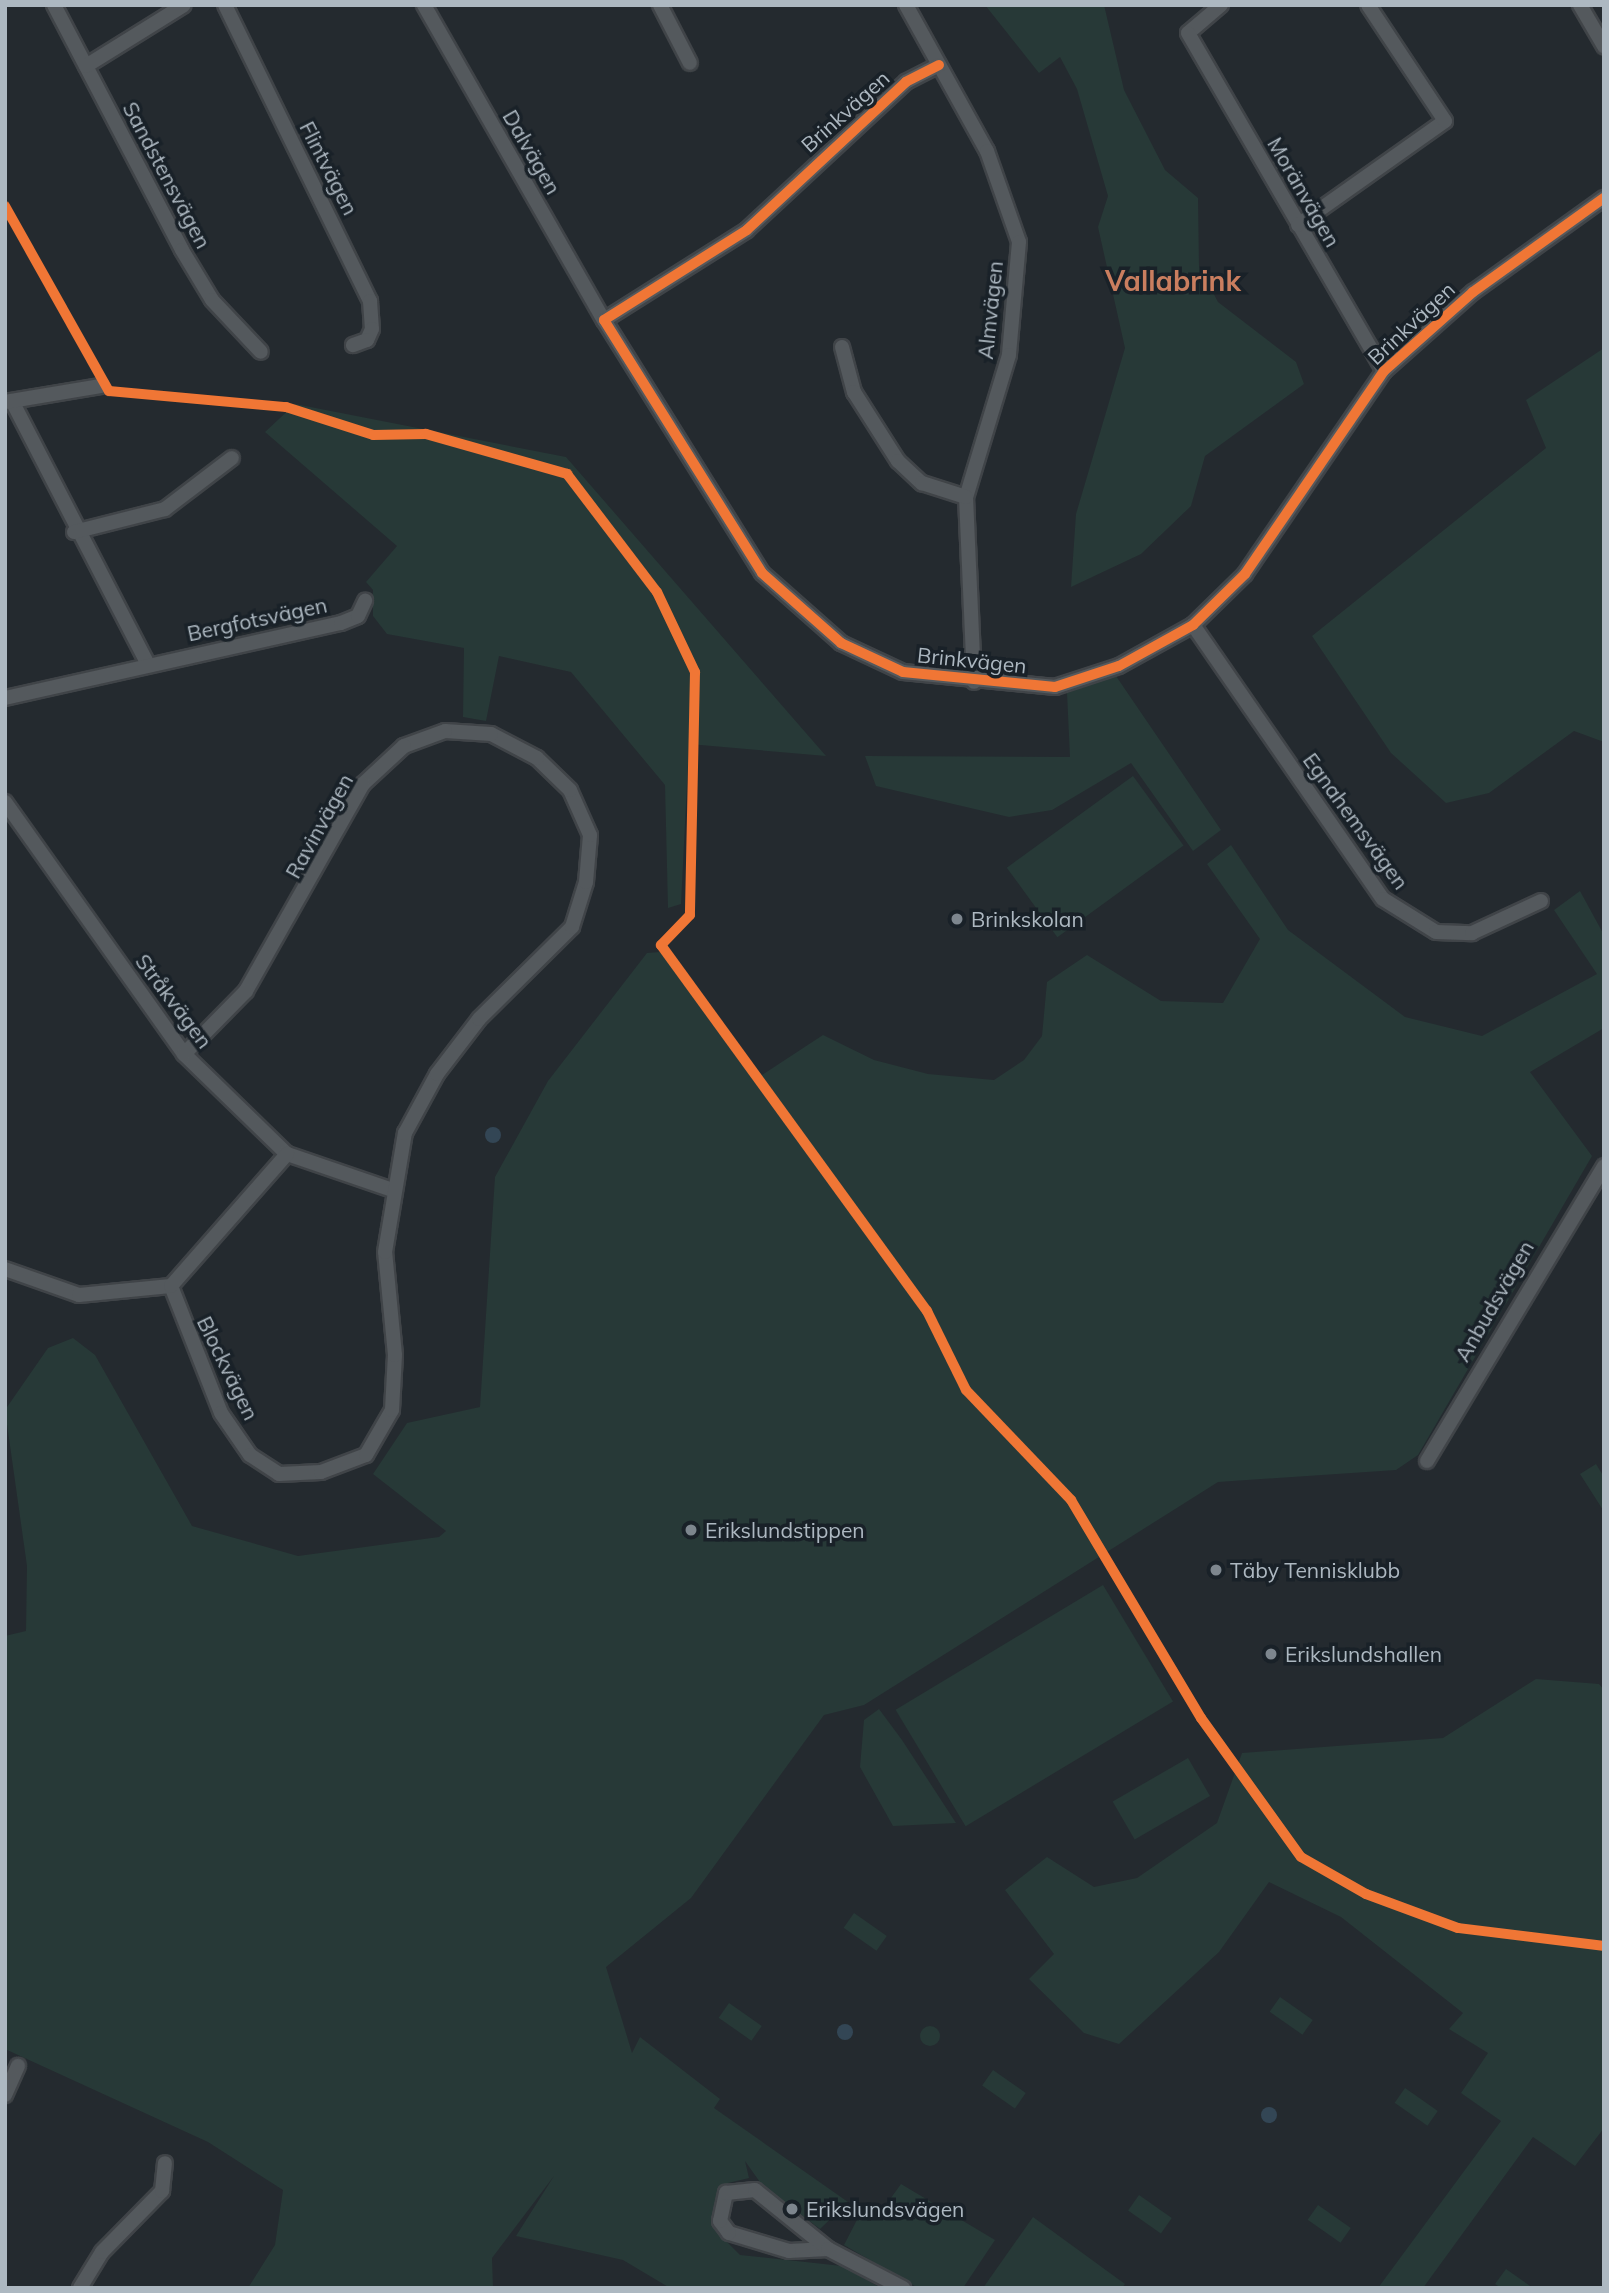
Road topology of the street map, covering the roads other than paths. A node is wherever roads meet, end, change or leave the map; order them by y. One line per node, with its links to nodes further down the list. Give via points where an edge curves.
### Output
1 (54, 5): 13 (street, Sandstensvägen)
2 (184, 5): 13 (street)
3 (225, 5): 17 (street, Flintvägen, via 370,301 372,329 367,340)
4 (424, 5): 16 (street, Dalvägen)
5 (660, 5): 11 (street)
6 (906, 5): 12 (street, Almvägen)
7 (1221, 5): 15 (street, Moränvägen, via 1188,33)
8 (1368, 5): 15 (street, via 1445,121)
9 (1580, 5): 10 (street)
10 (1604, 46)
11 (690, 63)
12 (939, 65): 16 (street, Brinkvägen, via 906,82 747,230); 24 (street, Almvägen, via 987,151 1019,242 1009,355)
13 (86, 66): 19 (street, Sandstensvägen, via 206,290)
14 (1604, 198): 20 (street, Brinkvägen, via 1473,292)
15 (1298, 225): 20 (street, Moränvägen)
16 (604, 320): 29 (street, Brinkvägen, via 762,573 841,643 903,672)
17 (353, 345)
18 (842, 347): 24 (street, via 854,392 898,461 922,483)
19 (261, 352)
20 (1384, 371): 27 (street, Brinkvägen, via 1245,575)
21 (101, 386): 22 (street)
22 (8, 402): 25 (street)
23 (232, 458): 25 (street, via 165,509)
24 (966, 497): 29 (street, Almvägen)
25 (74, 532): 28 (street)
26 (365, 601): 28 (street, Bergfotsvägen, via 358,616 341,623)
27 (1193, 625): 29 (street, Brinkvägen, via 1119,666 1055,687); 32 (street, Egnahemsvägen, via 1383,899 1436,932 1472,933)
28 (148, 664): 30 (street, Bergfotsvägen)
29 (974, 682)
30 (5, 698)
31 (5, 802): 33 (street, Stråkvägen)
32 (1541, 901)
33 (184, 1054): 34 (street, Stråkvägen); 36 (street, Ravinvägen, via 246,991 363,784 404,746 445,731 491,734 537,758 570,790 590,835 586,882 572,927 478,1020 437,1074 405,1133)
34 (287, 1154): 36 (street, Stråkvägen); 38 (street)
35 (1604, 1167): 39 (street, Anbudsvägen)
36 (392, 1190): 38 (street, Blockvägen, via 385,1252 395,1355 392,1410 366,1455 321,1472 279,1474 250,1455 221,1413)
37 (5, 1269): 38 (street, via 79,1295)
38 (172, 1286)
39 (1427, 1461)
40 (18, 2066): 41 (street)
41 (5, 2095)
42 (165, 2162): 44 (street, via 162,2191 102,2252)
43 (828, 2249): 43 (street, via 755,2190 726,2193 720,2221 729,2233 789,2251); 45 (street)
44 (80, 2288)
45 (903, 2288)

